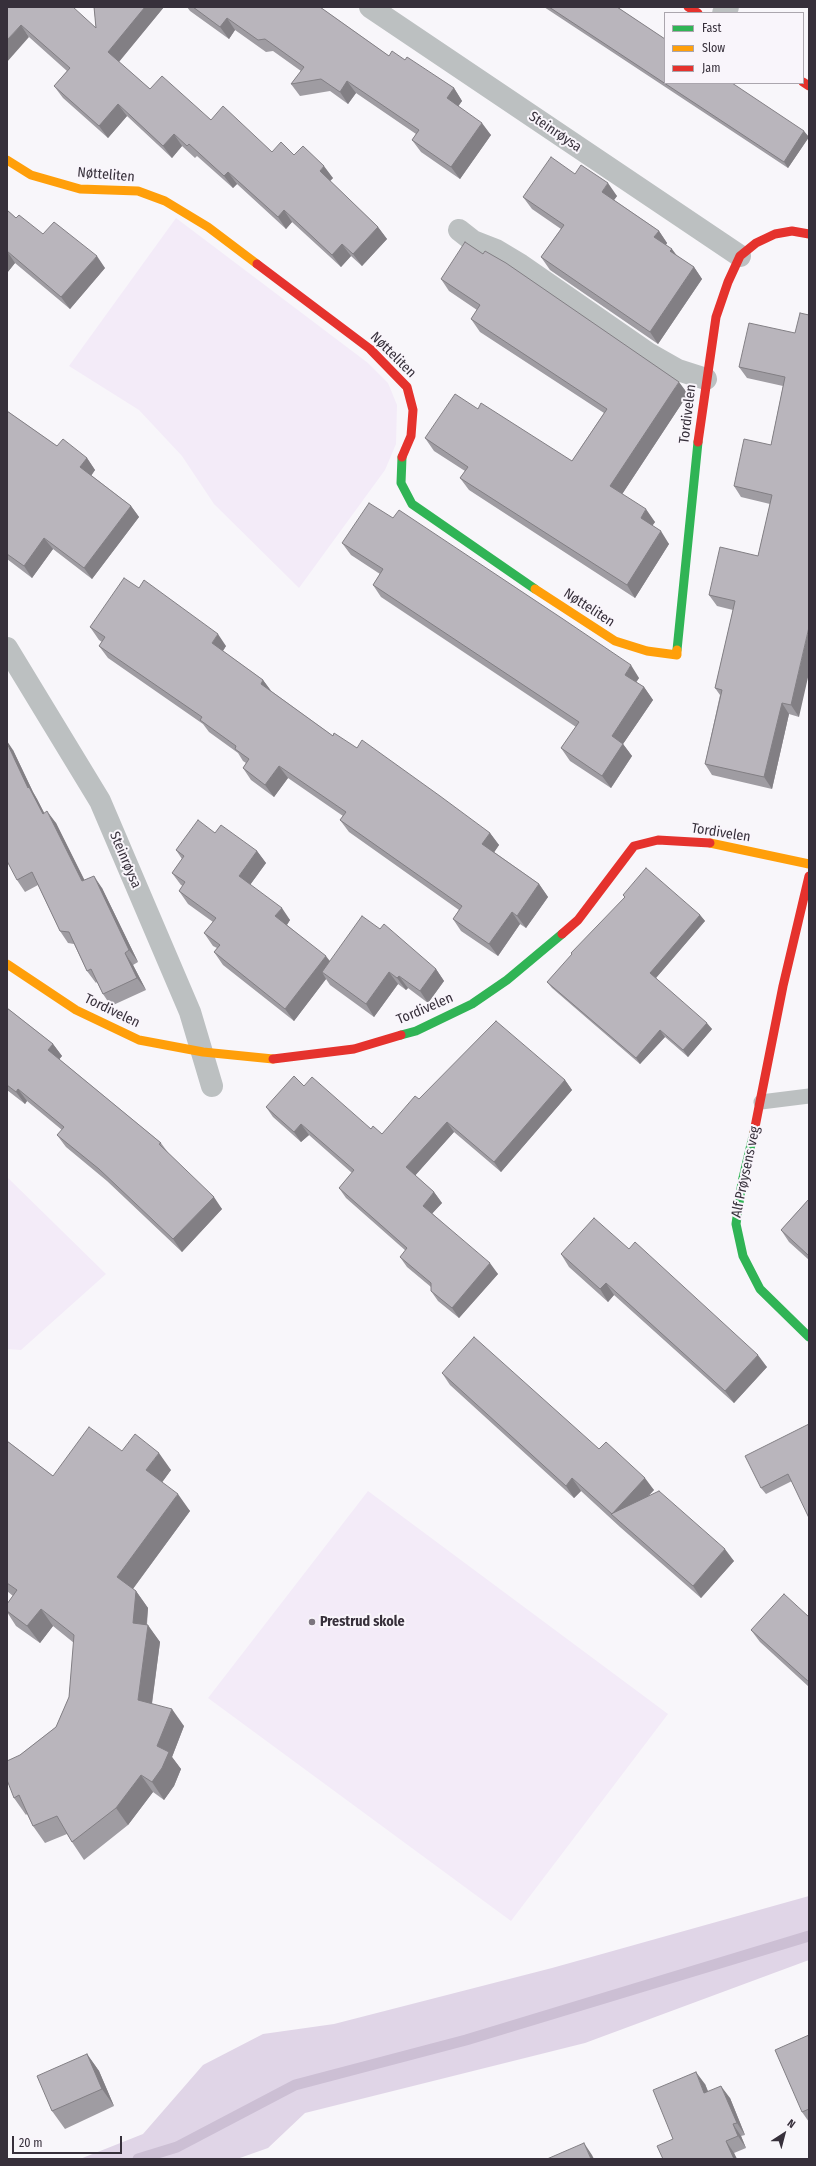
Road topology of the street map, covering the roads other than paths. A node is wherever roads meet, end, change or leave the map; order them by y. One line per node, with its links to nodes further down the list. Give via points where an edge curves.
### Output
1 (370, 7): 5 (street, Steinrøysa)
2 (7, 160): 8 (street, Nøtteliten, via 31,175 80,189 138,191 165,201 208,227 370,349 407,387 413,410 411,436 402,457 401,483 412,504 615,642 647,651)
3 (459, 230): 6 (street, via 473,241 496,250 521,265 648,353 678,370)
4 (809, 234): 5 (street, Tordivelen, via 792,231 776,234 756,243)
5 (740, 256): 6 (street, Tordivelen, via 716,317)
6 (706, 379): 8 (street, Tordivelen)
7 (7, 648): 12 (street, Steinrøysa, via 100,801 190,1012)
8 (677, 655)
9 (809, 864): 12 (street, Tordivelen, via 703,842 658,840 634,846 578,920 507,980 472,1004 442,1020 354,1049 279,1060)
10 (809, 876): 15 (street, Alf Prøysens veg, via 783,986)
11 (7, 964): 12 (street, Tordivelen, via 76,1010 139,1040)
12 (203, 1052): 13 (street, Steinrøysa)
13 (212, 1086)
14 (809, 1096): 15 (lane)
15 (761, 1102): 16 (street, Alf Prøysens veg, via 742,1182 736,1224 743,1256 760,1289)
16 (809, 1337)

